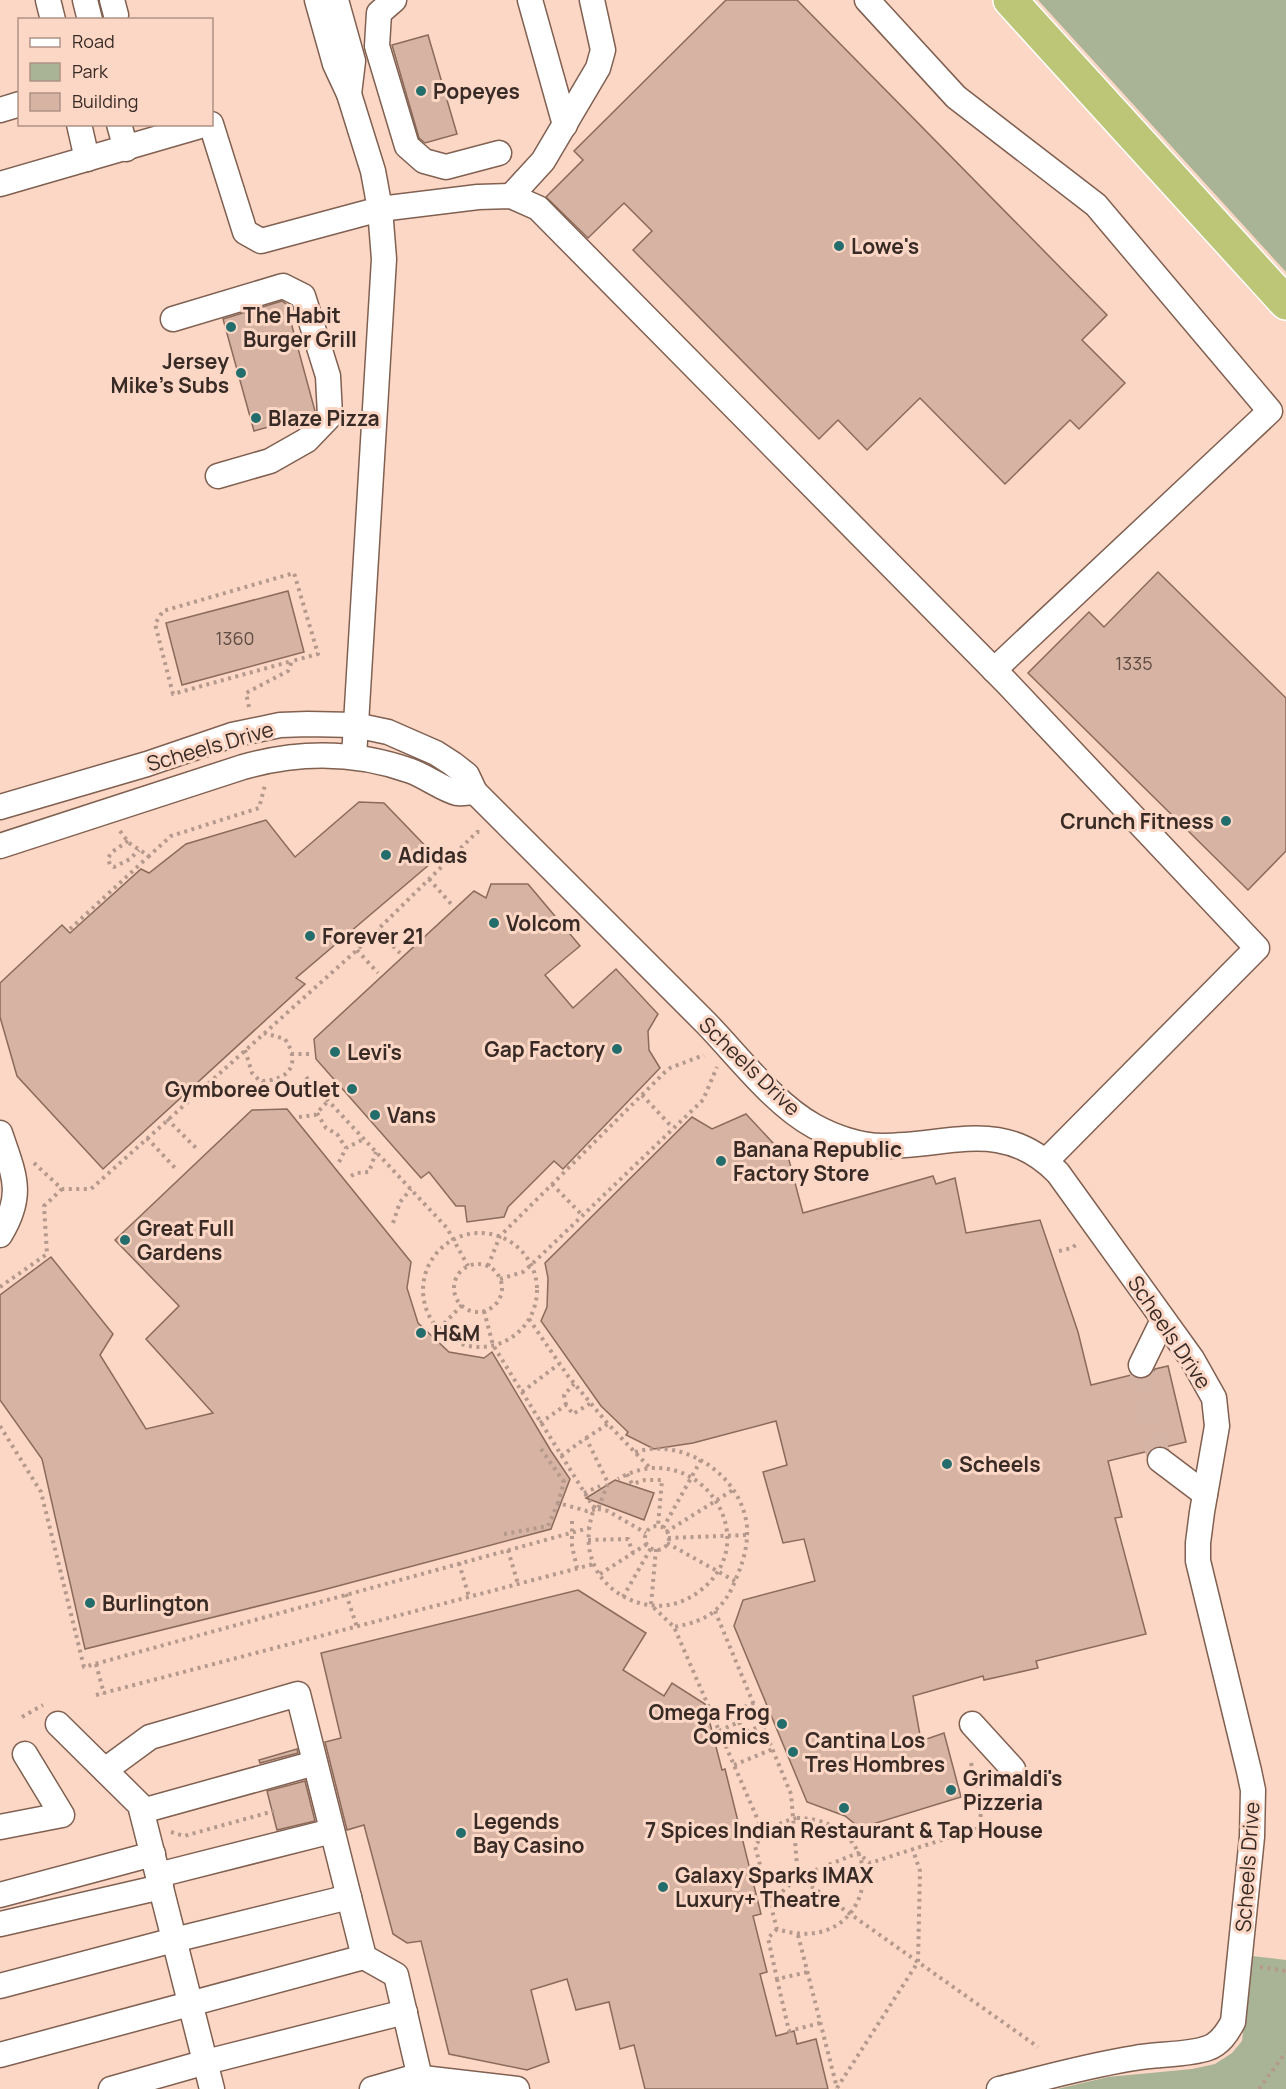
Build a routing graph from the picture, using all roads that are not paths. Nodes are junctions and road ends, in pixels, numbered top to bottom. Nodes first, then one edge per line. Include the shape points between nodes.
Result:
1 (48, 0) edge
2 (85, 0) edge
3 (316, 0) edge
4 (394, 0) edge
5 (530, 0) edge
6 (592, 0) edge
7 (867, 0) edge
8 (1010, 0) edge
9 (340, 5) edge
10 (52, 18) edge
11 (90, 18) edge
12 (350, 94) junction
13 (18, 105) edge
14 (0, 110) edge
15 (565, 125) junction
16 (79, 126) edge
17 (120, 126) edge
18 (202, 126) edge
19 (210, 126) edge
20 (126, 149) junction
21 (499, 153) dead end
22 (87, 159) junction
23 (0, 184) edge
24 (511, 196) junction
25 (380, 209) junction
26 (1286, 303) edge
27 (173, 319) dead end
28 (218, 476) dead end
29 (994, 670) junction
30 (355, 725) junction
31 (354, 757) junction
32 (476, 792) junction
33 (0, 807) edge
34 (0, 846) edge
35 (0, 1133) edge
36 (1046, 1161) junction
37 (0, 1235) edge
38 (1163, 1320) junction
39 (1141, 1365) tunnel mouth
40 (1160, 1460) tunnel mouth
41 (1205, 1494) junction
42 (51, 1714) road end
43 (972, 1724) dead end
44 (25, 1754) dead end
45 (315, 1763) junction
46 (1014, 1769) dead end
47 (105, 1770) junction
48 (142, 1811) junction
49 (0, 1827) edge
50 (332, 1831) junction
51 (157, 1872) junction
52 (2, 1895) edge
53 (349, 1897) junction
54 (3, 1924) edge
55 (174, 1940) junction
56 (364, 1957) junction
57 (0, 1986) edge
58 (191, 2004) junction
59 (405, 2012) junction
60 (0, 2055) edge
61 (206, 2062) junction
62 (420, 2078) junction
63 (111, 2089) edge
64 (212, 2089) edge
65 (372, 2089) edge
66 (517, 2089) edge
67 (999, 2089) edge

1 - 10 street
2 - 11 street
3 - 12 street via 334,64
4 - 21 street via 379,12 377,46 407,146 424,161 446,167
5 - 15 street
6 - 15 street via 603,50 598,68
7 - 29 street via 956,97 1096,205 1270,411
8 - 26 highway
9 - 12 street via 353,61
12 - 25 street
13 - 14 street
15 - 24 street via 543,161
16 - 22 street
17 - 20 street
18 - 20 street
19 - 25 street via 245,232 261,241
20 - 22 street
22 - 23 street
24 - 25 street
24 - 29 street via 538,208
25 - 30 street via 384,259
27 - 28 street via 284,286 303,296 328,376 330,416 307,440 270,461
29 - 36 street via 1257,948
30 - 31 street
30 - 32 street, Scheels Drive via 388,732 436,753 467,775
30 - 33 street, Scheels Drive via 280,725 255,730
31 - 32 street, Scheels Drive via 412,772 457,793
31 - 34 street, Scheels Drive via 316,754 271,759
32 - 36 street, Scheels Drive via 765,1085 814,1126 864,1144 882,1146 964,1138 1004,1140
35 - 37 street via 15,1178 16,1199
36 - 38 street, Scheels Drive
38 - 39 street
38 - 41 street, Scheels Drive via 1214,1398 1217,1426
40 - 41 street
41 - 67 street, Scheels Drive via 1198,1561 1253,1790 1252,1837 1233,2022 1218,2043 1209,2048 1105,2063
42 - 47 street
43 - 46 street
44 - 49 street via 62,1815
45 - 47 street via 298,1694 150,1737
45 - 48 street
45 - 50 street
47 - 48 street
48 - 51 street
50 - 51 street
50 - 53 street
51 - 52 street
51 - 54 street
51 - 55 street
53 - 55 street
53 - 56 street
55 - 57 street
55 - 58 street
56 - 58 street
56 - 59 street via 396,1975
58 - 60 street
58 - 61 street
59 - 61 street
59 - 62 street
61 - 63 street
61 - 64 street
62 - 65 street
62 - 66 street

